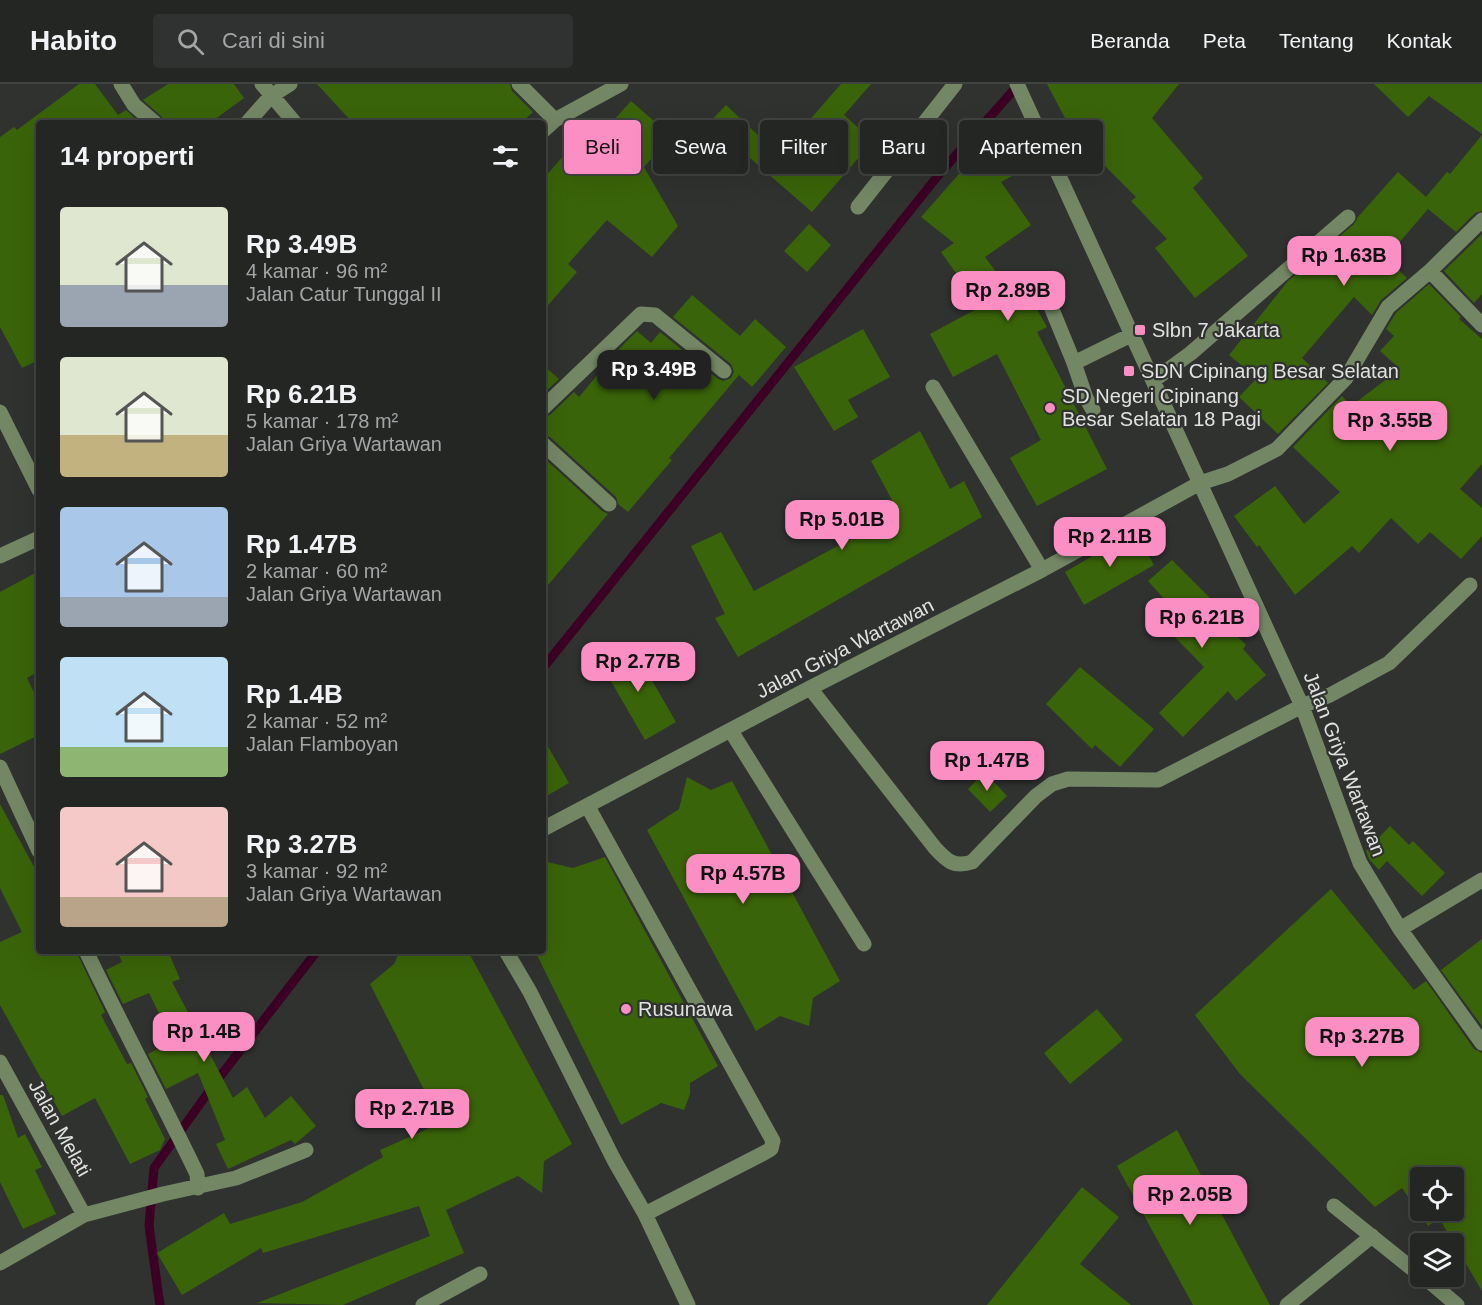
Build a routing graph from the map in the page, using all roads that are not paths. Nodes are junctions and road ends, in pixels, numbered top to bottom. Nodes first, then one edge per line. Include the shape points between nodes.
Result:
1 (121, 84) edge
2 (290, 84) edge
3 (519, 84) edge
4 (621, 84) edge
5 (955, 84) edge
6 (1017, 84) edge
7 (266, 90) edge
8 (152, 120) edge
9 (249, 120) edge
10 (292, 120) edge
11 (555, 120) junction
12 (546, 128) edge
13 (858, 207) dead end
14 (1348, 217) dead end
15 (1482, 220) edge
16 (1430, 271) junction
17 (1047, 297) dead end
18 (1482, 325) edge
19 (1133, 334) junction
20 (1074, 363) junction
21 (724, 372) dead end
22 (1154, 380) junction
23 (933, 387) dead end
24 (546, 405) edge
25 (1093, 410) dead end
26 (0, 412) edge
27 (546, 447) edge
28 (1200, 483) junction
29 (36, 484) edge
30 (609, 504) dead end
31 (36, 539) edge
32 (0, 556) edge
33 (1042, 570) junction
34 (1470, 585) dead end
35 (810, 688) junction
36 (1302, 706) junction
37 (731, 731) junction
38 (0, 767) edge
39 (588, 807) junction
40 (546, 828) edge
41 (36, 845) edge
42 (1482, 880) edge
43 (1401, 928) junction
44 (864, 944) dead end
45 (87, 954) edge
46 (508, 954) edge
47 (1482, 1043) edge
48 (0, 1062) edge
49 (306, 1150) dead end
50 (197, 1181) junction
51 (1334, 1206) dead end
52 (645, 1214) junction
53 (84, 1215) junction
54 (1372, 1236) junction
55 (0, 1263) edge
56 (1410, 1266) edge
57 (480, 1274) dead end
58 (1435, 1287) edge
59 (423, 1305) edge
60 (688, 1305) edge
61 (1287, 1305) edge
62 (1457, 1305) edge

1 - 8 street via 134,105
2 - 7 street
3 - 11 street
4 - 11 street
5 - 13 street
6 - 19 street, Jalan Griya Wartawan
7 - 9 street
7 - 10 street
11 - 12 street
14 - 22 street via 1191,353
15 - 16 street
16 - 18 street
16 - 28 street via 1388,307 1346,378 1278,449
17 - 20 street
19 - 20 street
19 - 22 street, Jalan Griya Wartawan
20 - 25 street
21 - 24 street via 655,315 641,314
22 - 28 street, Jalan Griya Wartawan
23 - 33 street
26 - 29 street
27 - 30 street
28 - 33 street, Jalan Griya Wartawan
28 - 36 street, Jalan Griya Wartawan
31 - 32 street
33 - 35 street, Jalan Griya Wartawan
34 - 36 street via 1389,663
35 - 36 street via 935,848 947,861 960,866 972,862 1052,784 1068,779 1158,780
35 - 37 street, Jalan Griya Wartawan
36 - 43 street, Jalan Griya Wartawan via 1360,863
37 - 39 street, Jalan Griya Wartawan
37 - 44 street
38 - 41 street
39 - 40 street, Jalan Griya Wartawan
39 - 52 street via 773,1141 771,1149 764,1153
42 - 43 street
43 - 47 street, Jalan Griya Wartawan
45 - 50 street via 161,1098
46 - 52 street
48 - 53 street, Jalan Melati
49 - 50 street via 237,1178
50 - 53 street
51 - 54 street
52 - 60 street
53 - 55 street
54 - 56 street
54 - 61 street
57 - 59 street
58 - 62 street

